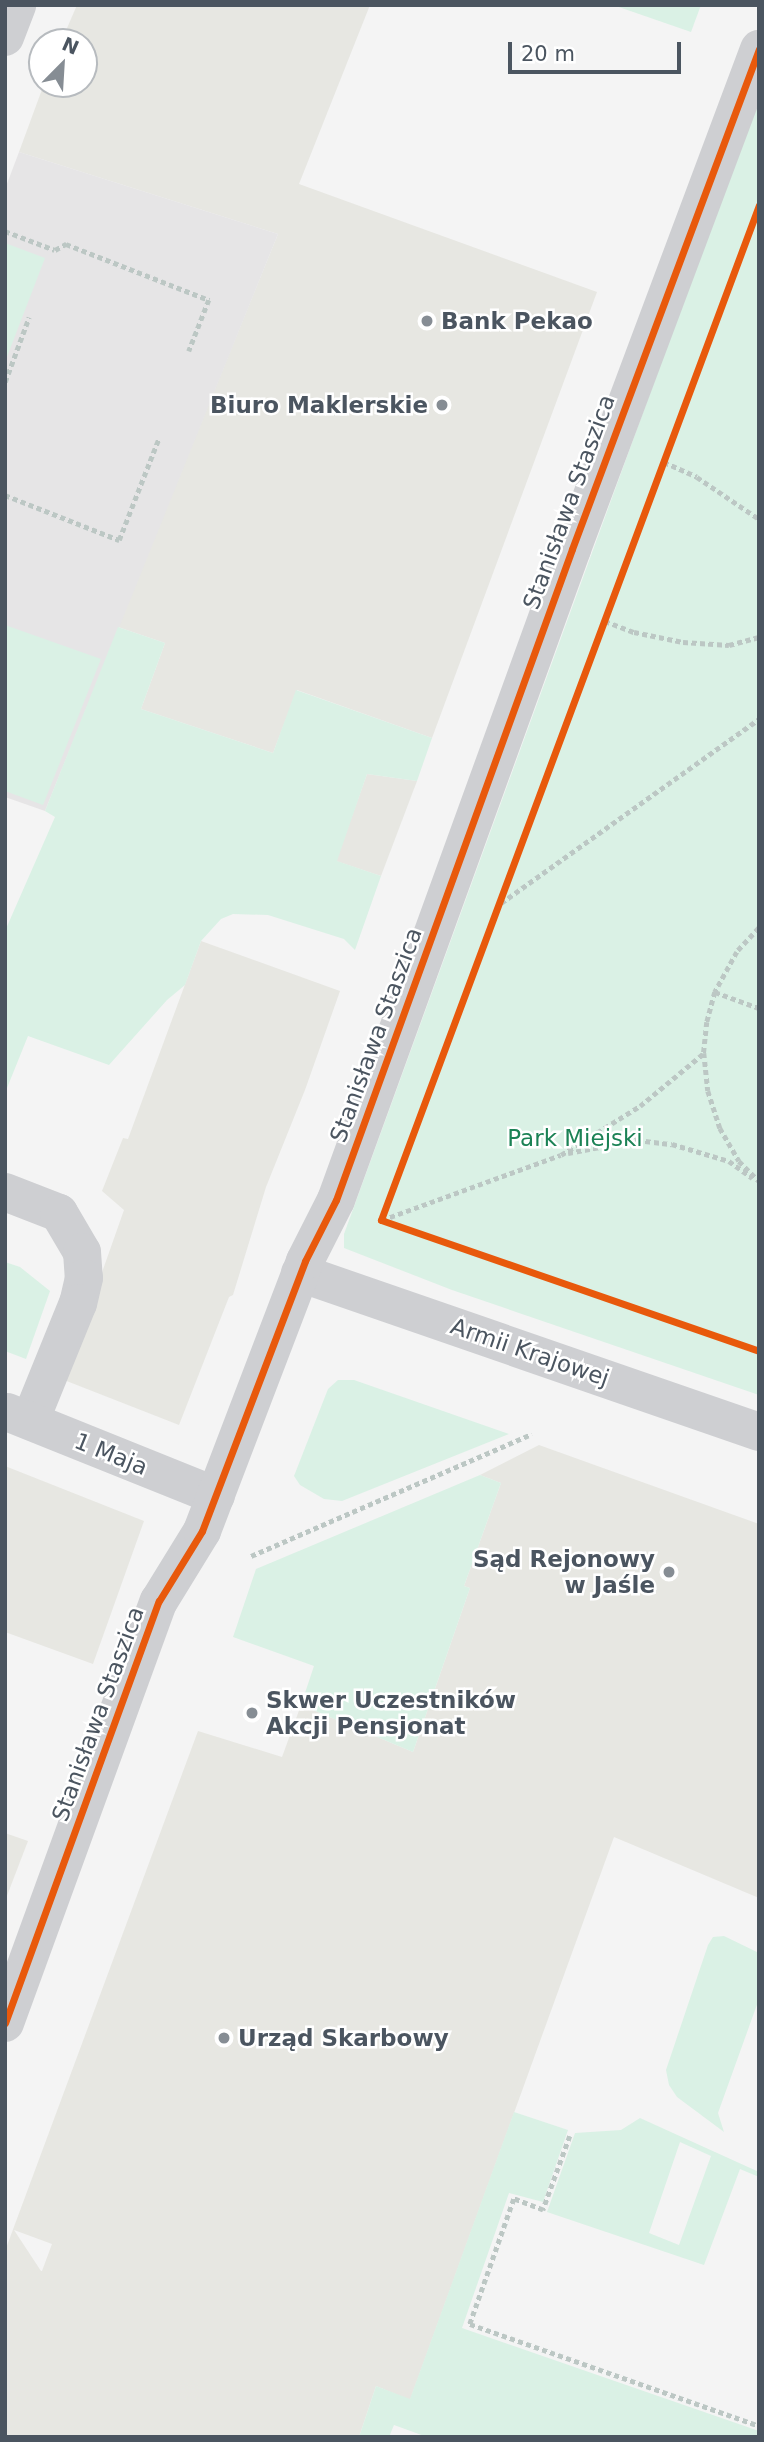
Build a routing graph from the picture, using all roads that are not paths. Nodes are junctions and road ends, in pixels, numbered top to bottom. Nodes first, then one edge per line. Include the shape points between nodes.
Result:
1 (17, 5) edge
2 (5, 37) edge
3 (759, 50) edge
4 (5, 1192) edge
5 (300, 1273) junction
6 (18, 1416) edge
7 (759, 1432) edge
8 (216, 1496) junction
9 (5, 2023) edge

1 - 2 street
3 - 5 street, Stanisława Staszica via 572,550 403,1022 332,1209
4 - 6 street via 59,1213 82,1252 84,1278 78,1303
5 - 7 street, Armii Krajowej
5 - 8 street, Stanisława Staszica
6 - 8 street, 1 Maja
8 - 9 street, Stanisława Staszica via 189,1556 159,1601

